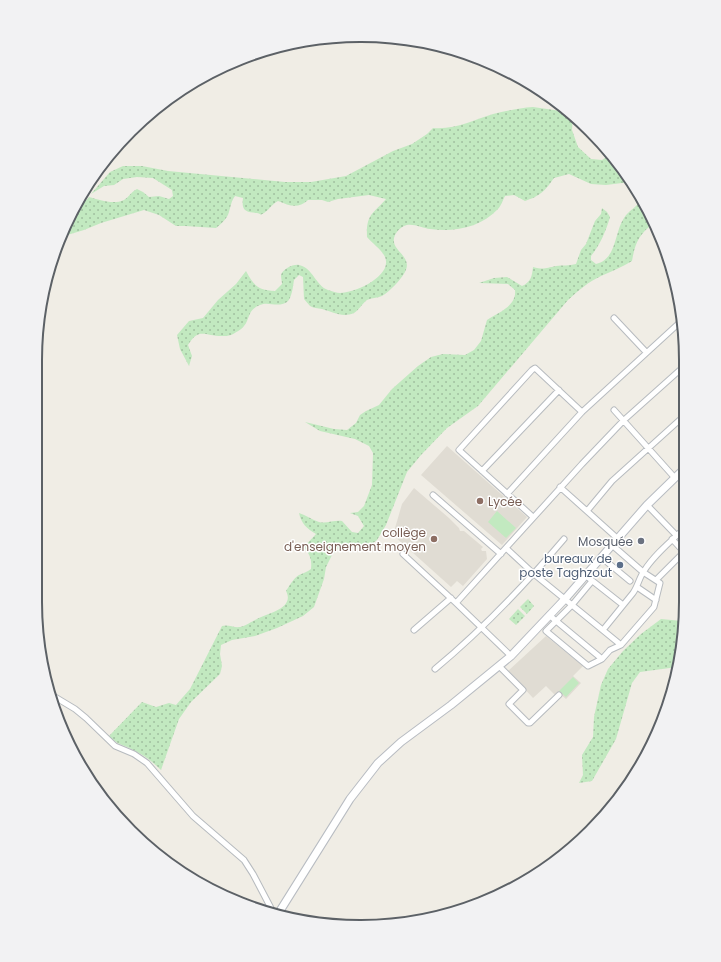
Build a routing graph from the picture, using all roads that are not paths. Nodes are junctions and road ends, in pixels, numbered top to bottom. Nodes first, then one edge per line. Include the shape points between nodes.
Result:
1 (614, 318) dead end
2 (677, 325) edge
3 (646, 352) junction
4 (679, 371) edge
5 (559, 390) junction
6 (614, 410) dead end
7 (582, 412) junction
8 (624, 420) junction
9 (679, 420) edge
10 (648, 447) junction
11 (482, 471) junction
12 (679, 475) edge
13 (676, 478) junction
14 (560, 487) junction
15 (507, 494) junction
16 (433, 495) dead end
17 (647, 505) junction
18 (587, 511) junction
19 (533, 517) junction
20 (679, 533) edge
21 (674, 537) junction
22 (617, 538) junction
23 (564, 539) dead end
24 (612, 544) junction
25 (679, 544) edge
26 (506, 548) junction
27 (403, 554) dead end
28 (501, 554) junction
29 (601, 557) junction
30 (679, 557) edge
31 (643, 572) junction
32 (534, 574) junction
33 (585, 575) junction
34 (656, 580) junction
35 (592, 581) junction
36 (630, 581) dead end
37 (637, 587) junction
38 (451, 598) junction
39 (565, 599) junction
40 (656, 600) junction
41 (456, 603) junction
42 (572, 605) junction
43 (623, 605) junction
44 (550, 615) junction
45 (556, 621) junction
46 (481, 628) junction
47 (414, 630) dead end
48 (602, 630) junction
49 (620, 645) junction
50 (511, 656) junction
51 (602, 659) junction
52 (499, 666) junction
53 (435, 669) dead end
54 (559, 696) dead end
55 (57, 698) edge
56 (270, 907) edge
57 (281, 910) edge

1 - 3 street
2 - 3 street
3 - 7 street
4 - 8 street
5 - 7 street
5 - 11 street
5 - 11 street via 538,370 532,370 459,450
6 - 8 street
7 - 15 street
8 - 10 street
8 - 14 street
9 - 10 street
10 - 13 street
10 - 18 street via 612,481
11 - 15 street
12 - 13 main road
13 - 17 main road
14 - 18 street
14 - 19 street
15 - 19 street
16 - 28 street
17 - 21 street
17 - 22 main road
18 - 22 street
19 - 26 street
20 - 21 street
21 - 25 street
21 - 31 street
22 - 24 main road
23 - 32 street
24 - 29 main road
24 - 31 street
26 - 28 street
26 - 32 street
27 - 38 street
28 - 41 street
29 - 33 main road
29 - 36 street
30 - 34 street
31 - 34 street
31 - 37 street
32 - 39 street
32 - 46 street
33 - 35 street
33 - 39 main road
34 - 40 street via 660,583
35 - 42 street
35 - 43 street
37 - 40 street
37 - 43 street
38 - 41 street
38 - 47 street
39 - 42 street
39 - 44 main road
40 - 49 street via 654,607
41 - 46 street
42 - 45 street
42 - 48 street
43 - 48 street
44 - 45 street
44 - 50 main road
45 - 51 street
45 - 51 street via 546,631 588,666
46 - 50 street
46 - 53 street
48 - 49 street
49 - 51 street via 610,650
50 - 52 main road
52 - 54 street via 522,690 509,704 528,723
52 - 57 main road via 378,763 350,798
55 - 56 street via 86,718 115,746 141,758 151,766 193,816 244,860

